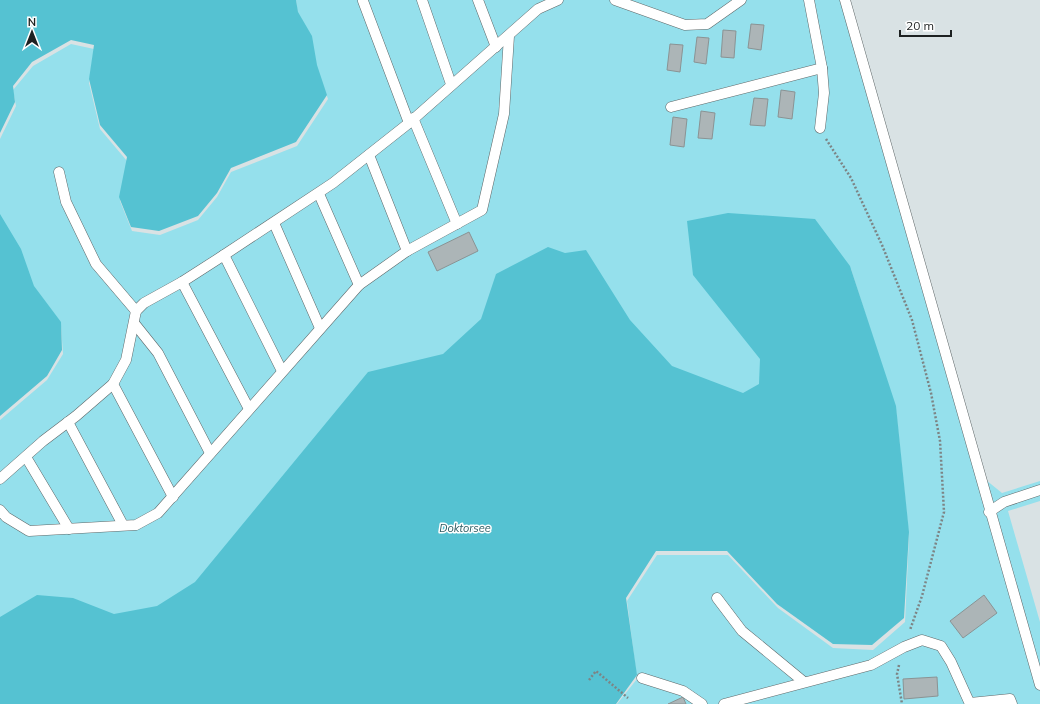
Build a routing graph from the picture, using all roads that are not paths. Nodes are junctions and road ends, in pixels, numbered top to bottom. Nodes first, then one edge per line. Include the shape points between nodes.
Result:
1 (363, 0) edge
2 (422, 0) edge
3 (478, 0) edge
4 (558, 0) edge
5 (615, 0) edge
6 (741, 0) edge
7 (809, 0) edge
8 (844, 0) edge
9 (536, 5) edge
10 (509, 36) junction
11 (496, 47) junction
12 (822, 68) junction
13 (451, 84) junction
14 (671, 107) dead end
15 (411, 120) junction
16 (820, 128) road end
17 (369, 154) junction
18 (59, 172) dead end
19 (319, 194) junction
20 (274, 223) junction
21 (457, 224) junction
22 (407, 251) junction
23 (224, 256) junction
24 (182, 282) junction
25 (359, 285) junction
26 (136, 311) junction
27 (134, 323) junction
28 (320, 328) junction
29 (282, 371) junction
30 (113, 384) junction
31 (249, 410) junction
32 (68, 422) junction
33 (210, 453) junction
34 (26, 456) junction
35 (0, 479) edge
36 (1040, 490) edge
37 (173, 497) junction
38 (0, 510) edge
39 (989, 512) junction
40 (123, 525) junction
41 (69, 529) junction
42 (717, 598) dead end
43 (642, 678) dead end
44 (804, 682) junction
45 (1040, 684) edge
46 (702, 704) edge
47 (724, 704) edge
48 (970, 704) edge
49 (1012, 704) edge

1 - 15 lane
2 - 13 lane
3 - 11 lane
4 - 9 lane
5 - 6 lane via 685,25 707,24
7 - 12 lane
8 - 39 lane
9 - 10 lane
10 - 11 lane
10 - 21 lane via 504,114 482,210
11 - 13 lane
12 - 14 lane
12 - 16 lane via 824,93
13 - 15 lane
15 - 17 lane
15 - 21 lane
17 - 19 lane
17 - 22 lane
18 - 26 lane via 66,202 96,264
19 - 20 lane
19 - 25 lane
20 - 23 lane
20 - 28 lane
21 - 22 lane
22 - 25 lane
23 - 24 lane
23 - 29 lane
24 - 26 lane via 144,303
24 - 31 lane
25 - 28 lane
26 - 27 lane
27 - 30 lane via 126,360
27 - 33 lane via 158,353
28 - 29 lane
29 - 31 lane
30 - 32 lane
30 - 37 lane
31 - 33 lane
32 - 34 lane
32 - 40 lane
33 - 37 lane
34 - 35 lane
34 - 41 lane
36 - 39 lane via 1004,502
37 - 40 lane via 158,513 136,525
38 - 41 lane via 6,517 29,531
39 - 45 lane
40 - 41 lane
42 - 44 lane via 742,631
43 - 46 lane via 683,691
44 - 47 lane
44 - 48 lane via 871,665 922,640 941,646
48 - 49 lane via 1010,699

